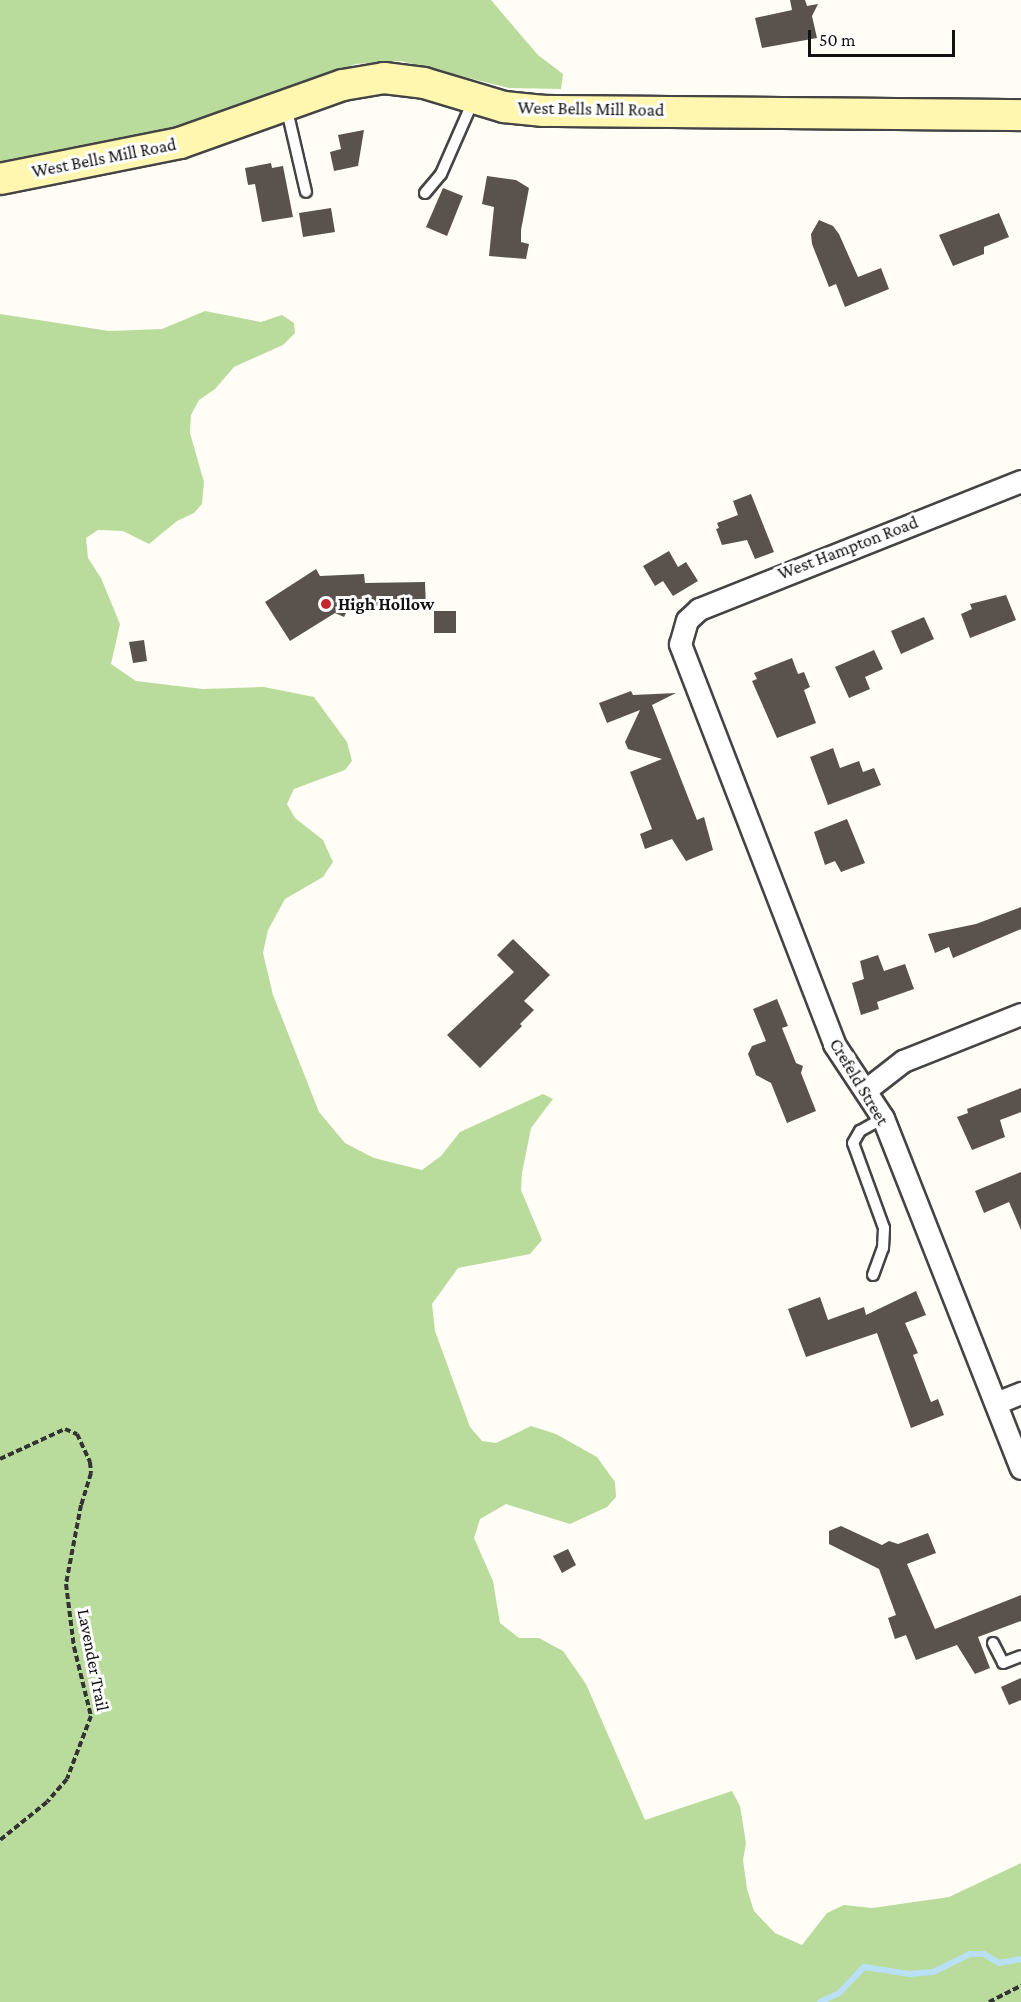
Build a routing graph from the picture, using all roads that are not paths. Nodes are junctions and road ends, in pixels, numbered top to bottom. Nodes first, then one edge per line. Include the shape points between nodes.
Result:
1 (474, 99) junction
2 (286, 106) junction
3 (1021, 115) edge
4 (0, 179) edge
5 (306, 192) dead end
6 (425, 193) dead end
7 (1021, 480) edge
8 (682, 628) joint
9 (1021, 1014) edge
10 (867, 1089) junction
11 (883, 1118) junction
12 (873, 1275) dead end
13 (1021, 1393) edge
14 (996, 1403) junction
15 (1021, 1468) edge
16 (993, 1643) dead end
17 (1021, 1656) edge

1 - 2 street, West Bells Mill Road via 424,83 384,78 343,85
1 - 3 street, West Bells Mill Road via 504,107 566,112
1 - 6 lane via 441,174
2 - 4 street, West Bells Mill Road via 180,143
2 - 5 lane
7 - 8 street, West Hampton Road via 699,609
8 - 10 street, Crefeld Street via 682,653 834,1044
9 - 10 street via 903,1061
10 - 11 street, Crefeld Street
11 - 12 lane via 860,1131 853,1143 884,1228 883,1248
11 - 14 street, Crefeld Street
13 - 14 street
14 - 15 street, Crefeld Street
16 - 17 lane via 1003,1663

